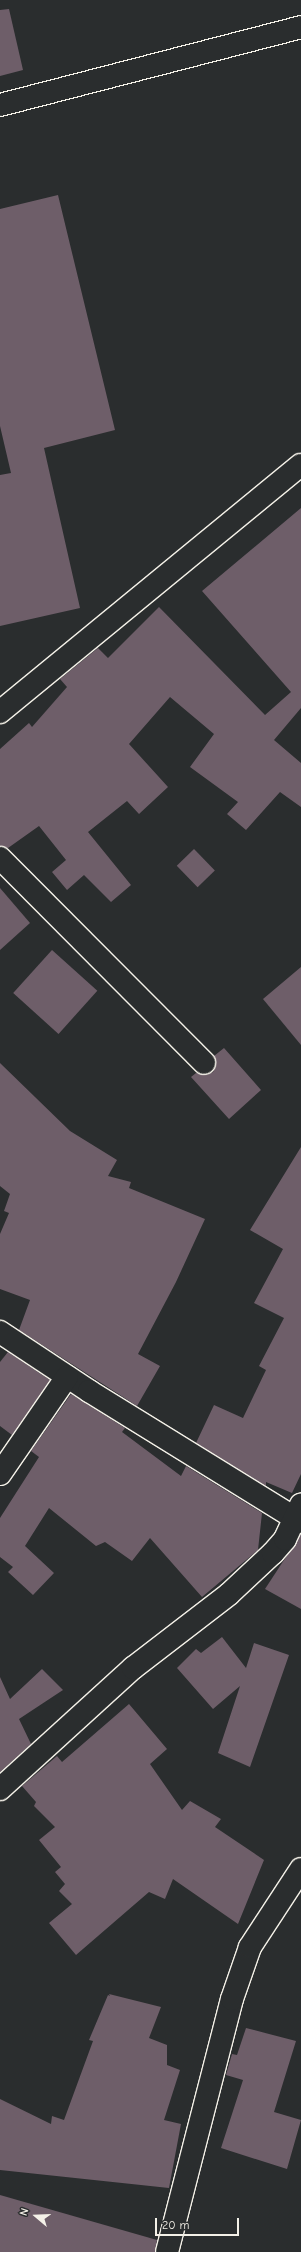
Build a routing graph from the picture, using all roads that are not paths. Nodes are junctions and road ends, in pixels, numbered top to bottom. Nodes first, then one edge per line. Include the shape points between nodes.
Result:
1 (301, 27) edge
2 (0, 105) edge
3 (301, 465) edge
4 (0, 712) edge
5 (0, 858) edge
6 (204, 1063) dead end
7 (0, 1332) edge
8 (67, 1377) junction
9 (0, 1474) edge
10 (299, 1515) edge
11 (0, 1789) edge
12 (301, 1869) edge
13 (167, 2252) edge

1 - 2 street
3 - 4 street
5 - 6 street
7 - 8 street
8 - 9 street
8 - 10 street
10 - 11 street via 273,1553 228,1594 133,1668
12 - 13 street via 250,1947 232,1999

